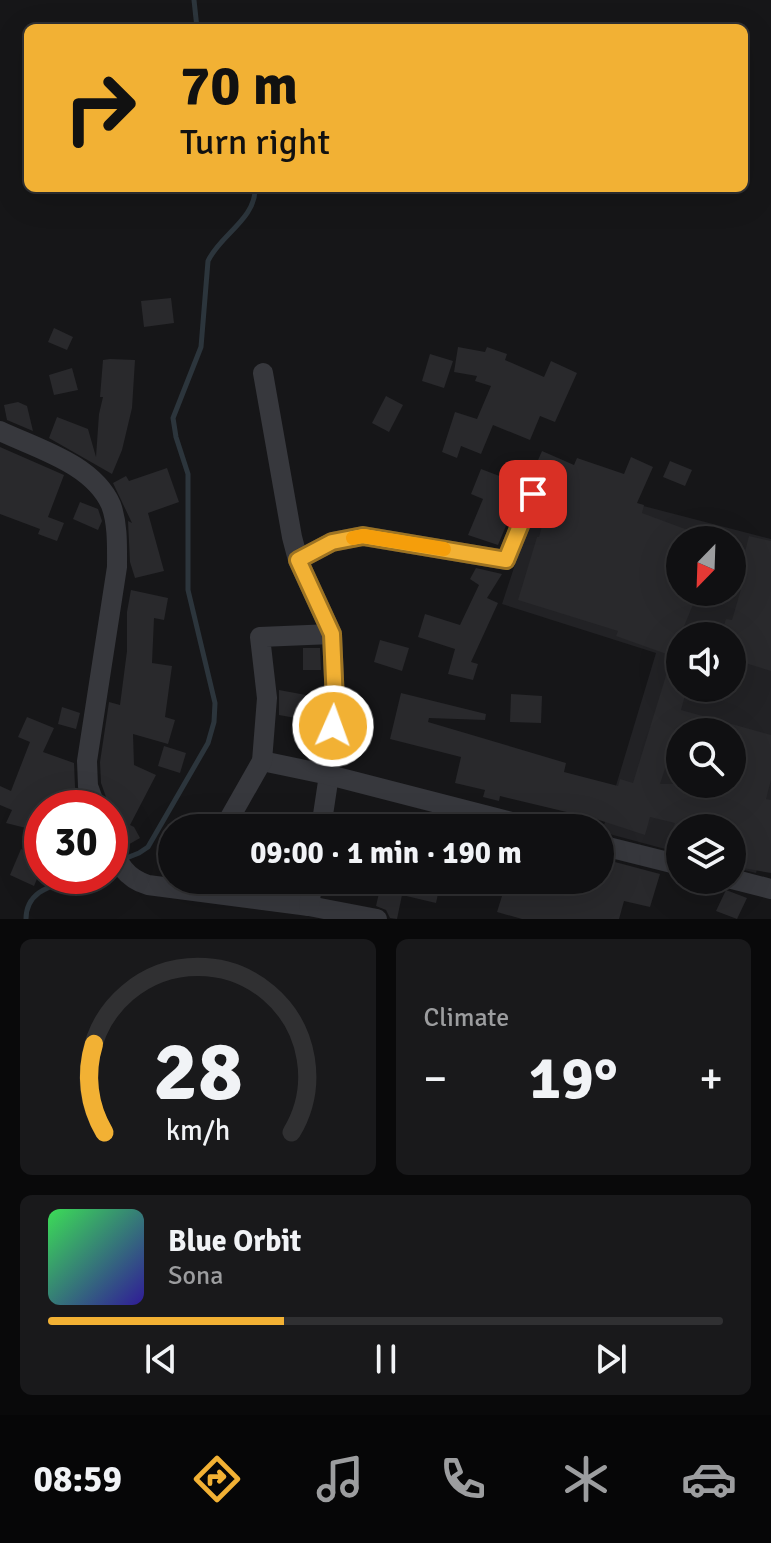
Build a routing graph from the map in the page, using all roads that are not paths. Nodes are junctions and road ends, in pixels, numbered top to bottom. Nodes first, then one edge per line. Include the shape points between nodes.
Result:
1 (263, 373) dead end
2 (0, 431) edge
3 (533, 494) dead end
4 (298, 560) junction
5 (332, 634) junction
6 (262, 761) junction
7 (329, 775) junction
8 (89, 790) edge
9 (232, 814) edge
10 (323, 814) edge
11 (481, 814) edge
12 (614, 848) edge
13 (666, 862) edge
14 (128, 874) edge
15 (158, 883) edge
16 (746, 883) edge
17 (771, 889) edge
18 (245, 894) edge
19 (311, 894) edge
20 (309, 906) junction
21 (377, 919) edge

1 - 4 street
2 - 8 street via 77,468 99,484 112,507 117,567 87,761
3 - 4 street via 506,560 363,536 332,542
4 - 5 street
5 - 6 street via 260,637 267,698
5 - 7 street via 335,702
6 - 7 street
6 - 9 street
7 - 10 street
7 - 11 street
12 - 13 street
14 - 15 street via 138,882
16 - 17 street
18 - 20 street
19 - 20 street
20 - 21 street

